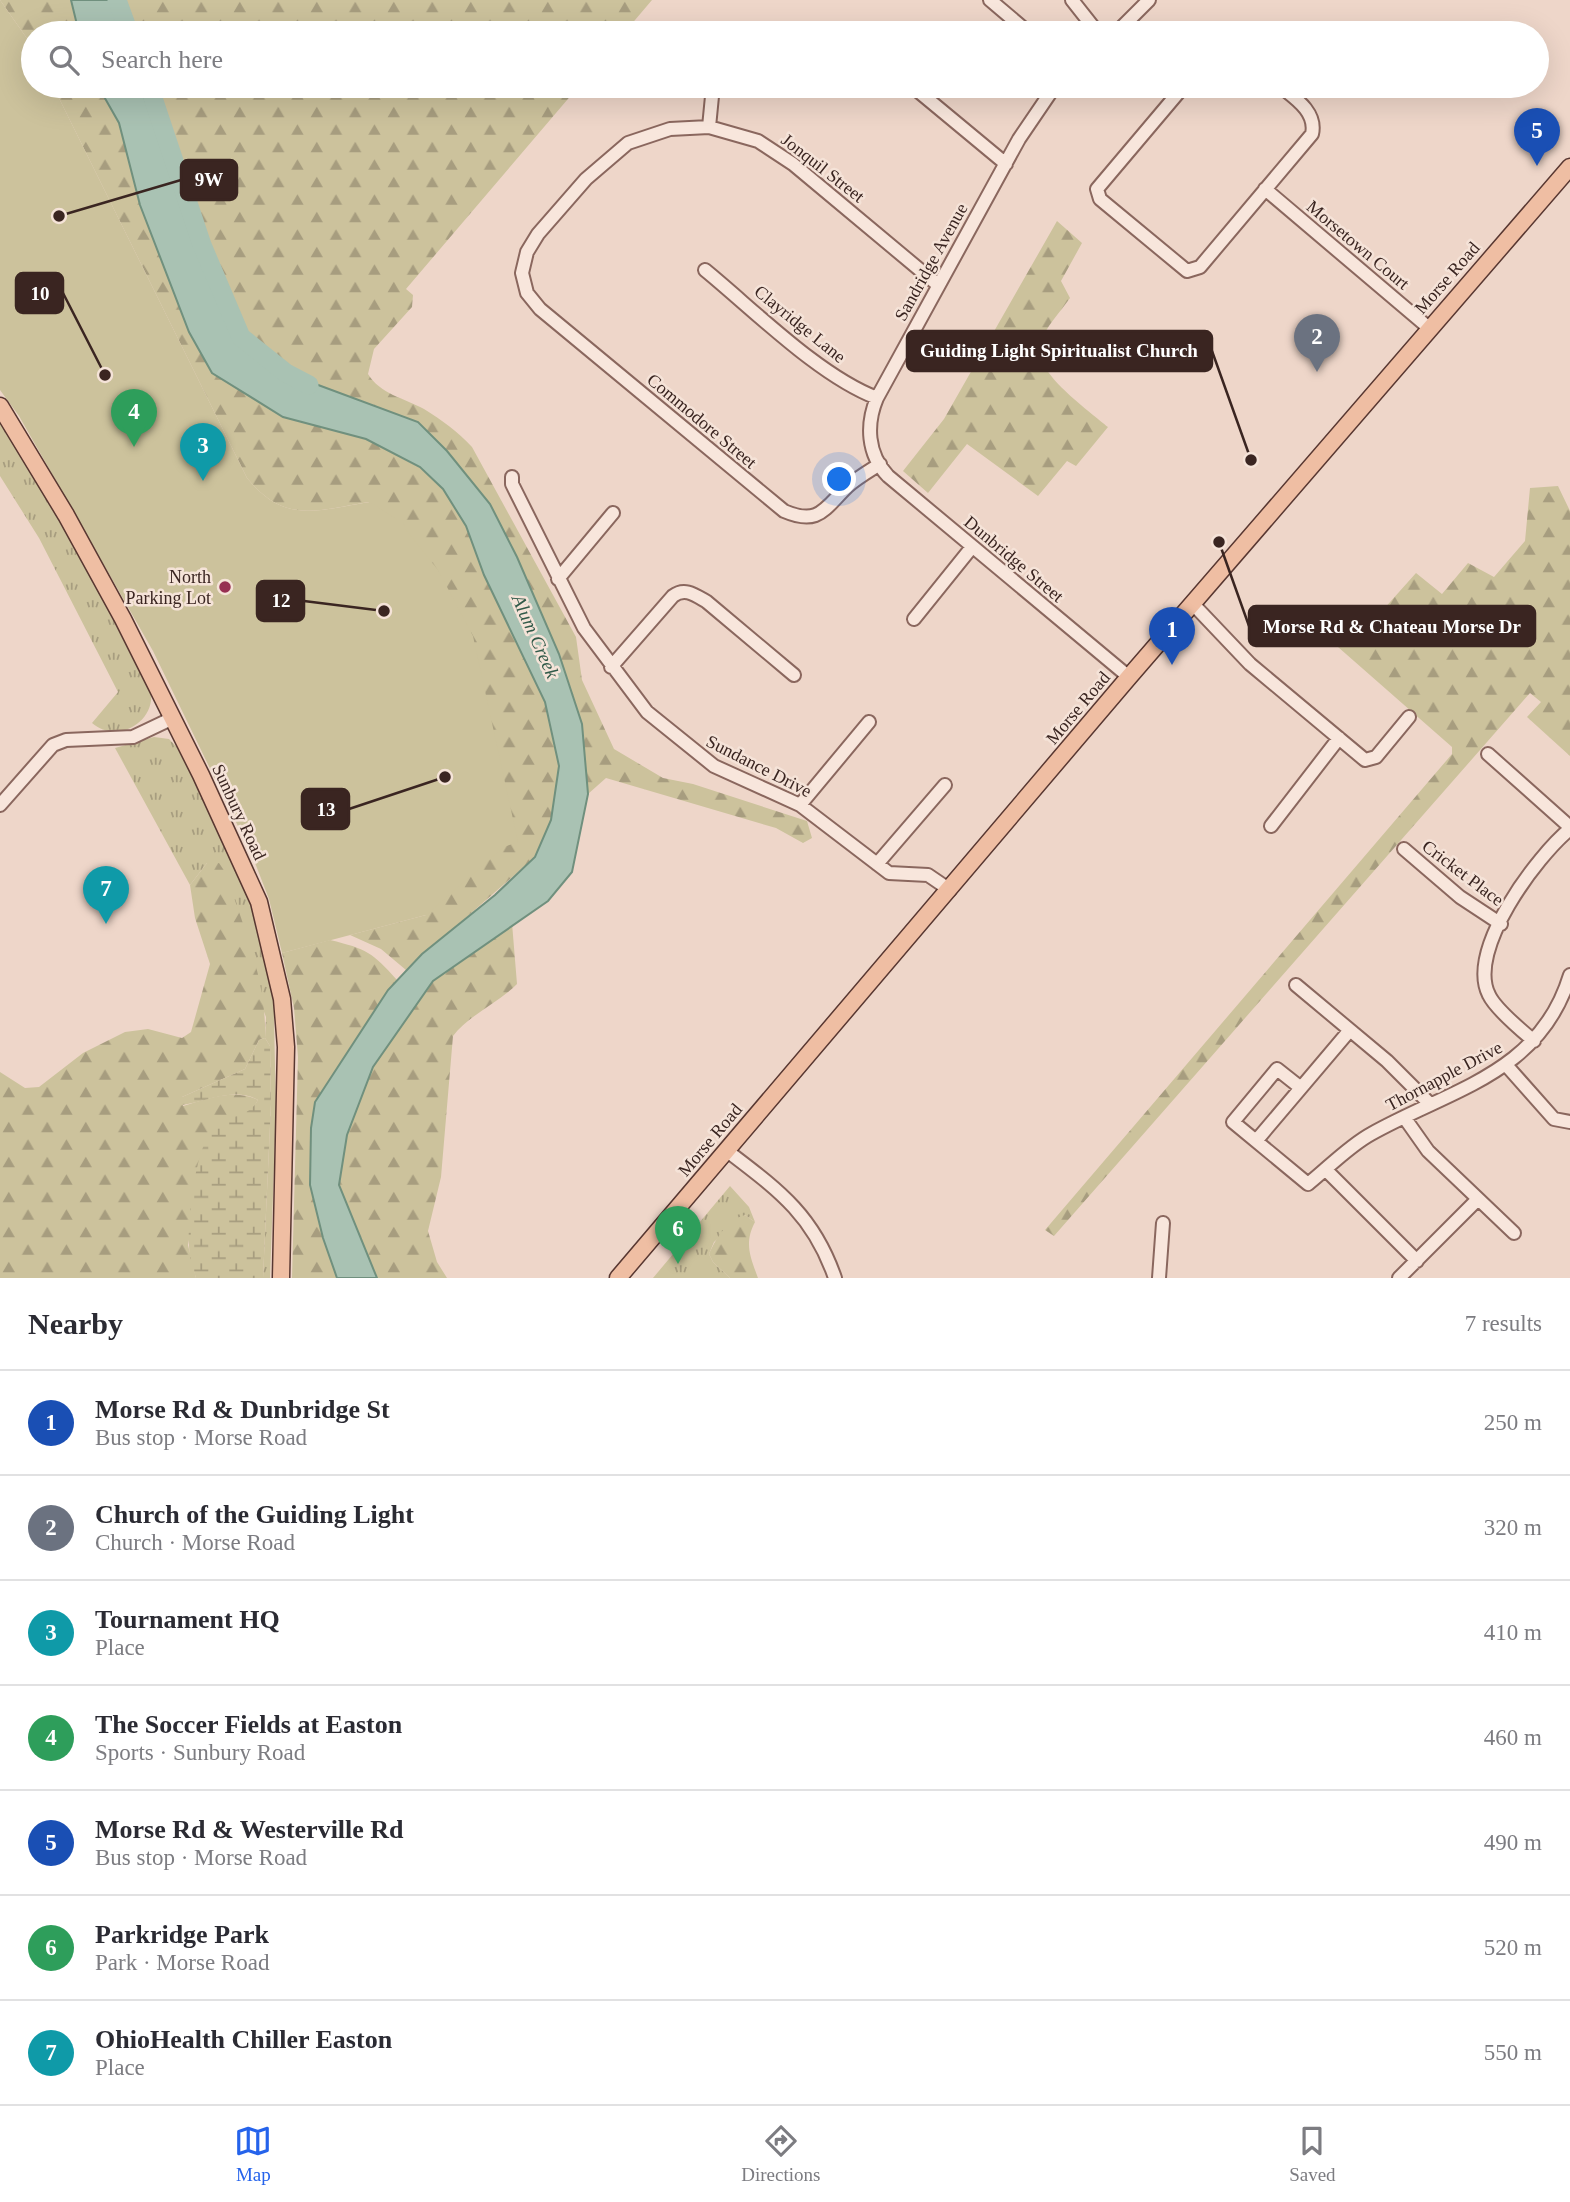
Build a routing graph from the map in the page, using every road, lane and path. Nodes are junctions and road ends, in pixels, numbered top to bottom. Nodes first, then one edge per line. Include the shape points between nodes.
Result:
1 (990, 0) edge
2 (1072, 0) edge
3 (1149, 0) edge
4 (1014, 21) edge
5 (1089, 21) edge
6 (1128, 21) edge
7 (712, 98) edge
8 (926, 98) edge
9 (1047, 98) edge
10 (1174, 98) edge
11 (1294, 98) edge
12 (709, 127) junction
13 (1006, 164) junction
14 (1570, 167) edge
15 (1265, 189) junction
16 (705, 270) dead end
17 (522, 273) joint
18 (938, 285) junction
19 (1429, 328) junction
20 (877, 398) junction
21 (0, 406) edge
22 (880, 464) junction
23 (512, 477) dead end
24 (613, 513) dead end
25 (972, 547) junction
26 (558, 579) junction
27 (1192, 603) junction
28 (914, 619) dead end
29 (611, 667) junction
30 (794, 675) dead end
31 (1129, 677) junction
32 (1409, 717) dead end
33 (173, 718) junction
34 (869, 722) dead end
35 (1339, 738) junction
36 (1488, 754) dead end
37 (945, 785) dead end
38 (0, 805) edge
39 (800, 806) junction
40 (1271, 826) dead end
41 (1570, 828) edge
42 (1404, 849) dead end
43 (877, 864) junction
44 (950, 890) junction
45 (1501, 924) junction
46 (1570, 975) edge
47 (1296, 985) dead end
48 (1350, 1030) junction
49 (1534, 1041) junction
50 (1507, 1066) junction
51 (1301, 1088) junction
52 (1430, 1104) junction
53 (1404, 1117) junction
54 (1570, 1122) edge
55 (1256, 1141) junction
56 (726, 1150) junction
57 (1326, 1170) junction
58 (1478, 1199) junction
59 (1163, 1223) dead end
60 (1514, 1233) dead end
61 (1417, 1261) junction
62 (281, 1278) edge
63 (618, 1278) edge
64 (835, 1278) edge
65 (1158, 1278) edge
66 (1399, 1278) edge

1 - 4 street
2 - 5 street
3 - 6 street
7 - 12 street
8 - 13 street
9 - 13 street, Sandridge Avenue
10 - 15 street via 1097,189 1100,199 1187,271 1200,267
11 - 15 street via 1305,107 1314,126 1312,134
12 - 17 street, Jonquil Street via 670,129 628,143 586,179 538,234
12 - 18 street, Jonquil Street via 758,141 793,164
13 - 18 street, Sandridge Avenue
14 - 19 main road, Morse Road
15 - 19 street, Morsetown Court
16 - 20 street, Clayridge Lane via 821,366
17 - 22 street, Commodore Street via 527,293 540,309 784,512 799,518 816,516
18 - 20 street, Sandridge Avenue
19 - 27 main road, Morse Road
20 - 22 street, Sandridge Avenue via 869,432
21 - 33 main road, Sunbury Road via 66,514
22 - 25 street, Dunbridge Street via 888,476
23 - 26 street, Sundance Drive
24 - 26 street
25 - 28 street
25 - 31 street, Dunbridge Street
26 - 29 street, Sundance Drive
27 - 31 main road, Morse Road
27 - 35 street via 1250,664
29 - 30 street via 673,596 685,592 707,602
29 - 39 street, Sundance Drive via 647,712 695,753
31 - 44 main road, Morse Road
32 - 35 street via 1371,760
33 - 38 street via 133,737 66,740 53,745
33 - 62 main road, Sunbury Road via 259,902 282,999 286,1047
34 - 39 street
35 - 40 street
36 - 41 street
37 - 43 street
39 - 43 street, Sundance Drive
41 - 45 street via 1534,866
42 - 45 street, Cricket Place via 1460,897
43 - 44 street, Sundance Drive via 898,876 928,875
44 - 56 main road, Morse Road
45 - 49 street via 1483,969 1489,995
46 - 49 street, Thornapple Drive via 1563,1000
47 - 48 street
48 - 51 street
48 - 52 street
49 - 50 street, Thornapple Drive
50 - 52 street, Thornapple Drive
50 - 54 street via 1554,1119
51 - 55 street
51 - 55 street via 1277,1069 1233,1122
52 - 53 street, Thornapple Drive
53 - 57 street, Thornapple Drive via 1368,1135
53 - 58 street via 1428,1151
55 - 57 street, Thornapple Drive via 1308,1184
56 - 63 main road, Morse Road
56 - 64 street via 806,1219
57 - 61 street
58 - 60 street
58 - 61 street
59 - 65 street
61 - 66 street

